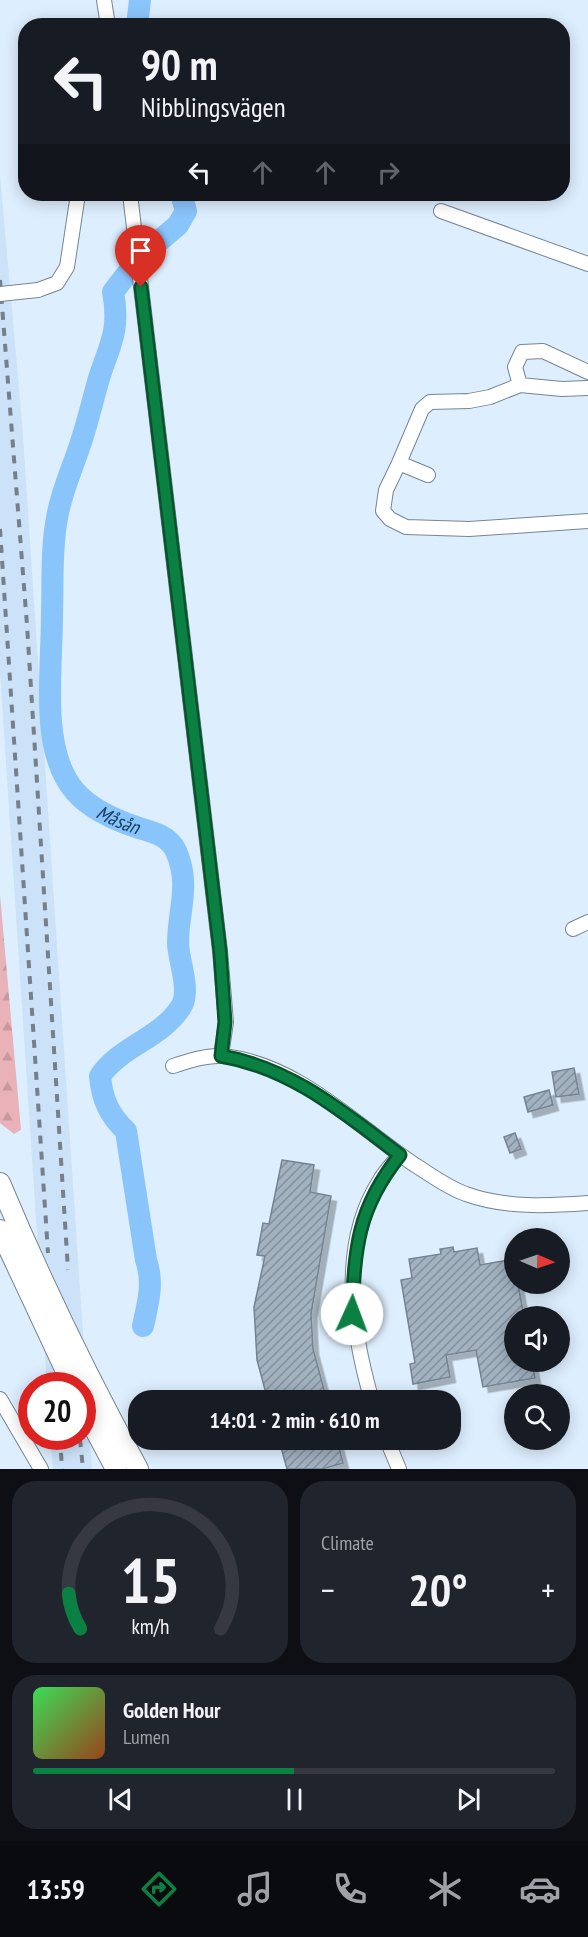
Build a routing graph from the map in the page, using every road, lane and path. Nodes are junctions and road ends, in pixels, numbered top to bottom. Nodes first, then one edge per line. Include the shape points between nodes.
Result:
1 (104, 0) edge
2 (107, 18) edge
3 (77, 201) edge
4 (131, 201) edge
5 (441, 211) dead end
6 (588, 264) edge
7 (0, 294) edge
8 (588, 372) edge
9 (520, 385) junction
10 (588, 388) edge
11 (399, 462) junction
12 (428, 475) dead end
13 (588, 521) edge
14 (588, 922) edge
15 (573, 929) dead end
16 (221, 1056) junction
17 (173, 1066) dead end
18 (400, 1155) junction
19 (0, 1183) edge
20 (588, 1203) edge
21 (0, 1230) edge
22 (66, 1372) edge
23 (369, 1390) edge
24 (0, 1399) edge
25 (96, 1431) edge
26 (391, 1450) edge
27 (41, 1469) edge
28 (116, 1469) edge
29 (138, 1469) edge
30 (399, 1469) edge

1 - 2 street
3 - 7 street, bridge via 66,267 57,283 38,290
4 - 16 street via 220,951 225,1022
5 - 6 street
8 - 9 street via 543,351 522,352 515,367
9 - 10 street
9 - 11 street via 469,401 430,402 422,409
11 - 12 street
11 - 13 street via 386,490 383,511 406,527 469,530
14 - 15 street
16 - 17 street
16 - 18 street via 277,1071 311,1090
18 - 20 street via 465,1194 492,1201 529,1205
18 - 23 street via 379,1180 370,1199 354,1260 352,1314
19 - 29 highway via 66,1330
21 - 22 highway
24 - 27 street
25 - 28 highway
26 - 30 street

